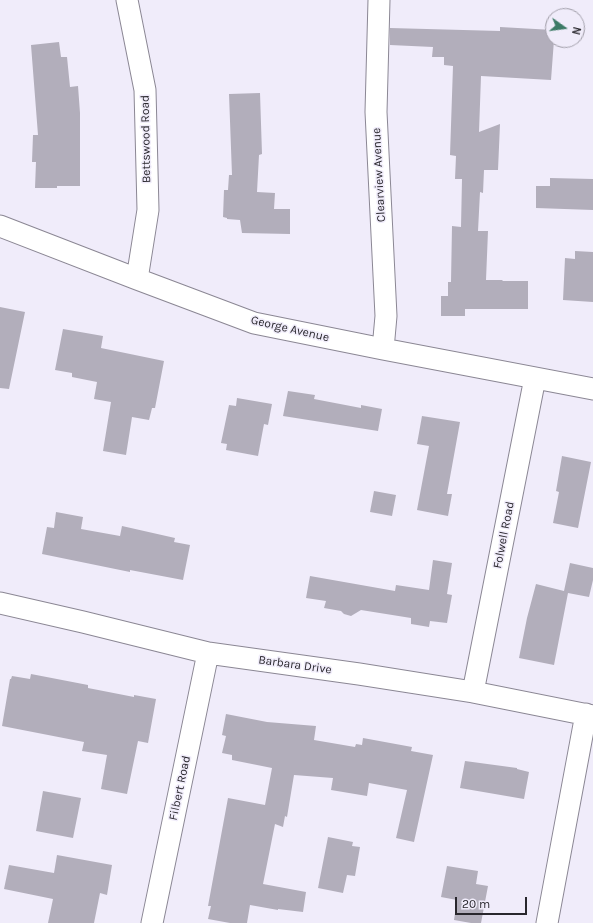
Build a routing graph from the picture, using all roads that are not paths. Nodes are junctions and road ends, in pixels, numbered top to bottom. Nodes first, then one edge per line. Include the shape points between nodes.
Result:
1 (127, 0) edge
2 (379, 0) edge
3 (0, 226) edge
4 (137, 279) junction
5 (383, 350) junction
6 (535, 378) junction
7 (593, 389) edge
8 (0, 604) edge
9 (208, 653) junction
10 (473, 692) junction
11 (589, 715) edge
12 (152, 923) edge
13 (547, 923) edge

1 - 4 street, Bettswood Road via 145,90 148,210
2 - 5 street, Clearview Avenue via 376,112 386,316
3 - 4 street, George Avenue
4 - 5 street, George Avenue via 254,323
5 - 6 street, George Avenue
6 - 7 street, George Avenue
6 - 10 street, Folwell Road
8 - 9 street, Barbara Drive
9 - 10 street, Barbara Drive
9 - 12 street, Filbert Road
10 - 11 street, Barbara Drive
11 - 13 street

